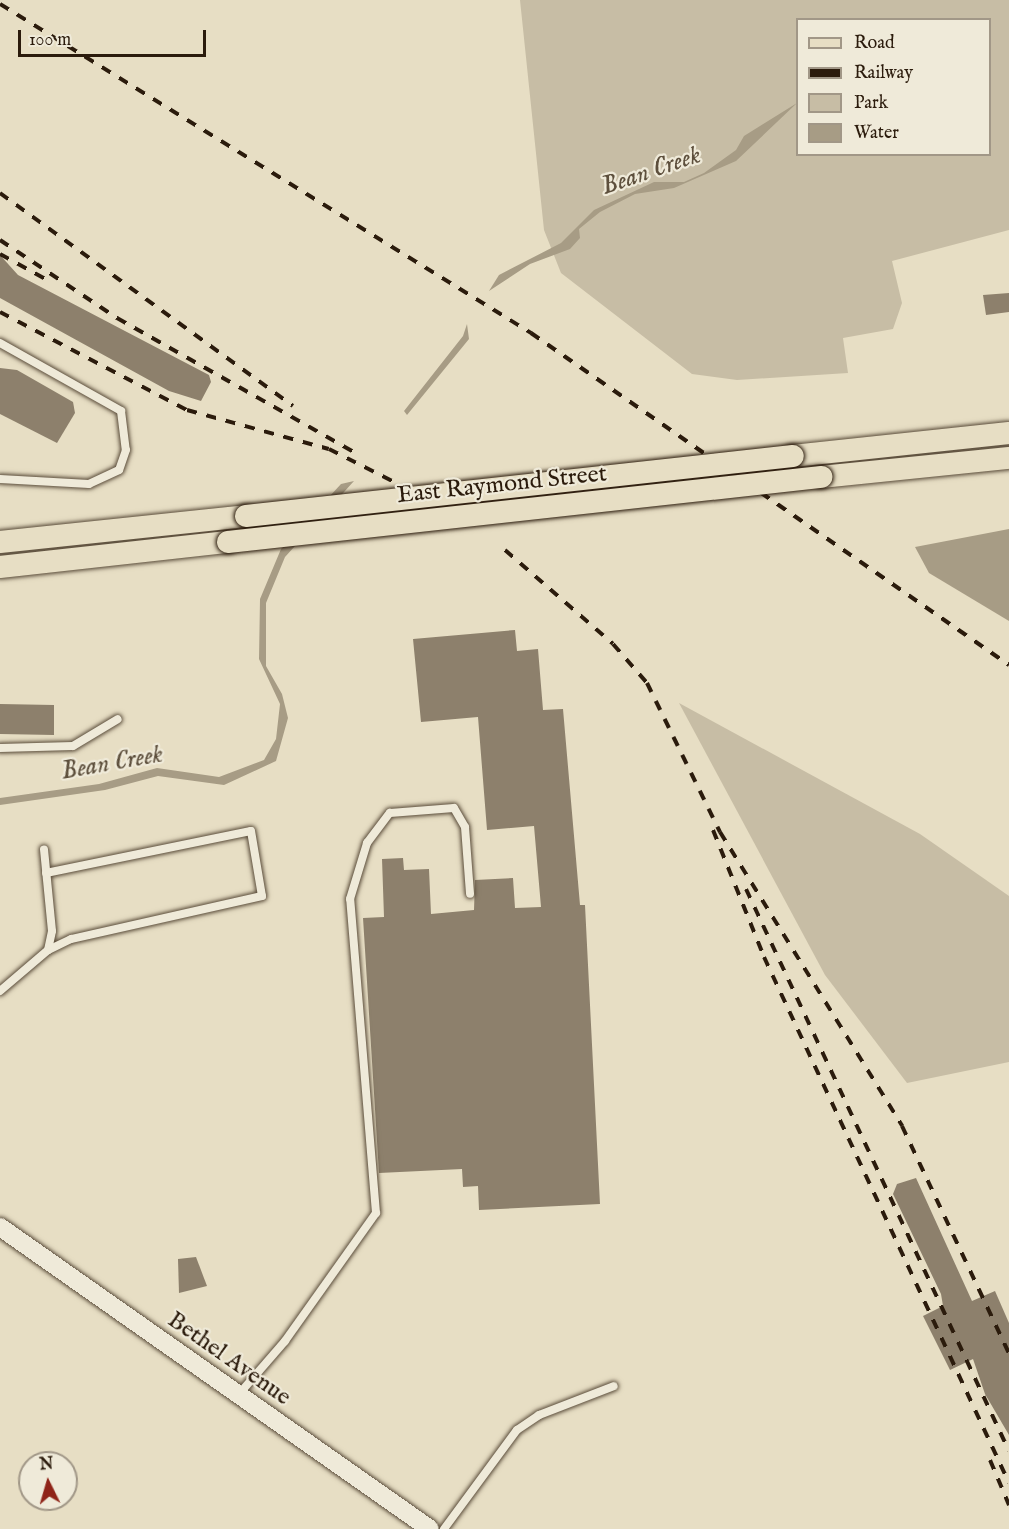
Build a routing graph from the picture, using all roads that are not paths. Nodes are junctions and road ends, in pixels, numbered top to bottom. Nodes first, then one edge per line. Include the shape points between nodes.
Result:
1 (0, 343) edge
2 (1009, 433) edge
3 (1009, 458) edge
4 (0, 478) edge
5 (0, 542) edge
6 (0, 567) edge
7 (118, 718) dead end
8 (0, 748) edge
9 (44, 849) dead end
10 (46, 873) junction
11 (470, 894) dead end
12 (48, 950) junction
13 (0, 991) edge
14 (0, 1227) edge
15 (614, 1386) dead end
16 (238, 1395) junction
17 (430, 1529) edge
18 (444, 1529) edge

1 - 4 lane via 121,411 126,450 119,470 89,484
2 - 5 main road, East Raymond Street, bridge
3 - 6 main road, East Raymond Street, bridge
7 - 8 lane via 72,746
9 - 10 lane
10 - 12 lane via 52,931
10 - 12 lane via 251,831 262,896 71,939
11 - 16 lane via 465,828 454,808 390,813 367,843 350,899 376,1213 285,1341
12 - 13 lane
14 - 16 street, Bethel Avenue
15 - 18 lane via 539,1415 517,1430
16 - 17 street, Bethel Avenue

